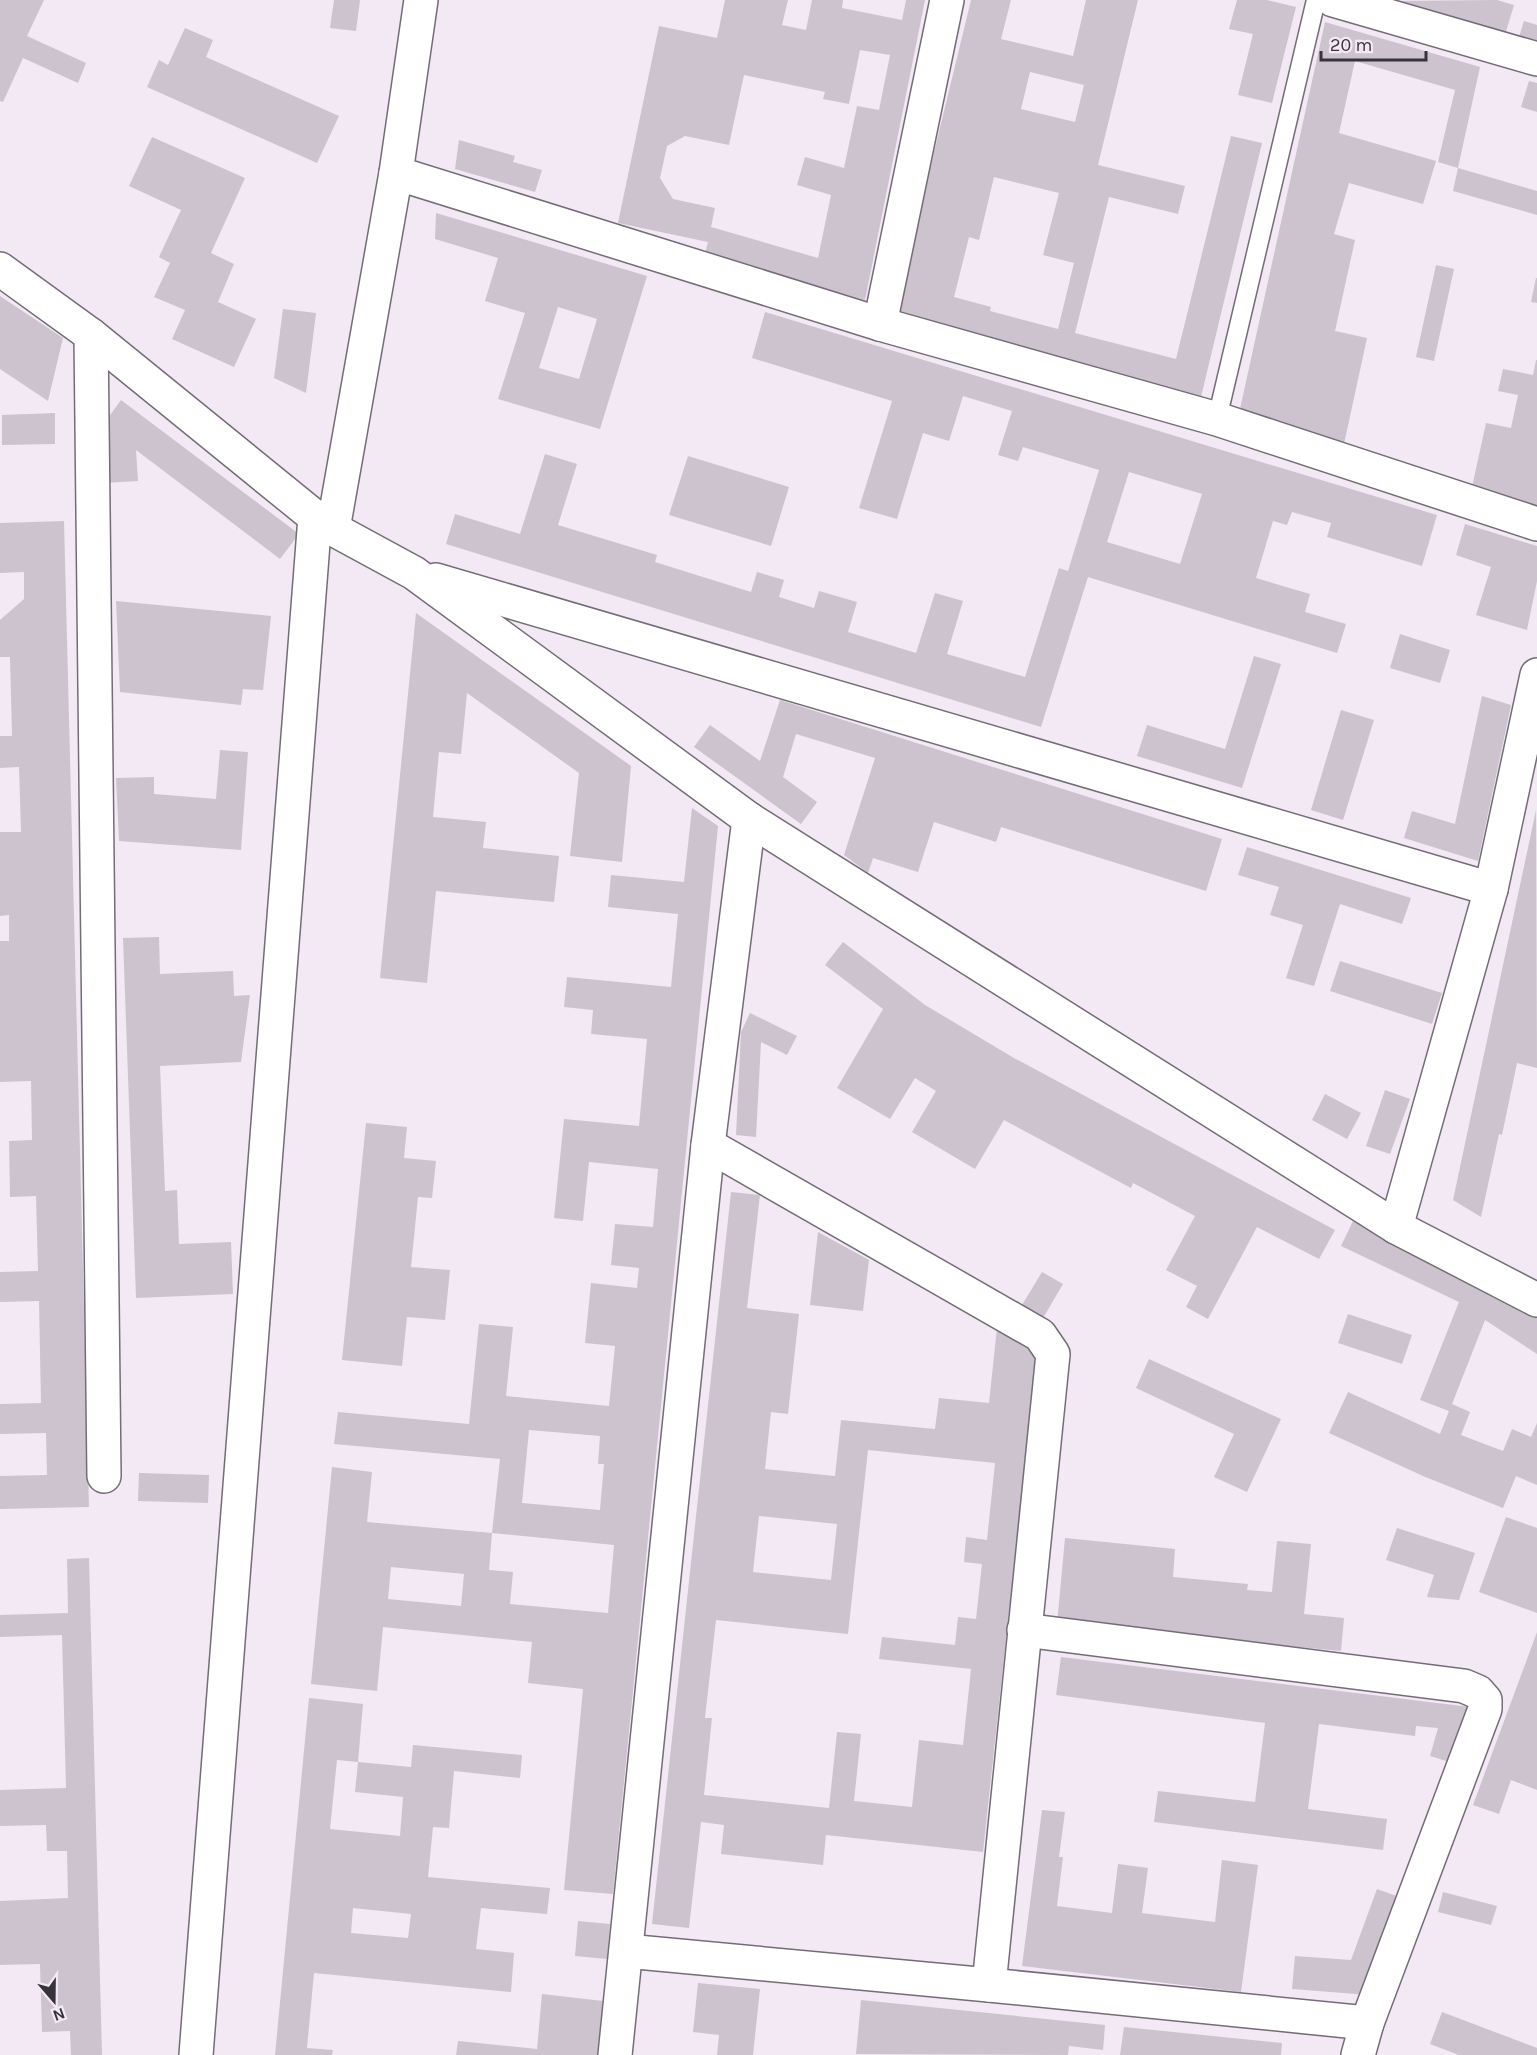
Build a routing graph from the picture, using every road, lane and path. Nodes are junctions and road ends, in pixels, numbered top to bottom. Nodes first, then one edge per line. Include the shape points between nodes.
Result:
1 (421, 0) edge
2 (947, 0) edge
3 (1316, 0) edge
4 (1333, 0) edge
5 (1537, 59) edge
6 (396, 173) junction
7 (0, 269) edge
8 (880, 324) junction
9 (91, 335) junction
10 (1217, 419) junction
11 (324, 523) junction
12 (1537, 524) edge
13 (414, 573) junction
14 (1537, 675) edge
15 (749, 819) junction
16 (1491, 889) junction
17 (708, 1145) junction
18 (1396, 1227) junction
19 (1537, 1300) edge
20 (104, 1476) dead end
21 (1024, 1630) junction
22 (626, 1951) junction
23 (989, 1984) junction
24 (1367, 2023) junction
25 (196, 2055) edge
26 (615, 2055) edge
27 (1358, 2055) edge

1 - 6 street
2 - 8 street
3 - 10 lane
4 - 5 street
6 - 8 street
6 - 11 street
7 - 9 street
8 - 10 street
9 - 11 street
9 - 20 street
10 - 12 street
11 - 13 street
11 - 25 street
13 - 15 street
13 - 16 street
14 - 16 street
15 - 17 street
15 - 18 street
16 - 18 street
17 - 21 street via 1040,1335 1053,1354
17 - 22 street
18 - 19 street
21 - 23 street
21 - 24 street via 1464,1686 1485,1700 1485,1709
22 - 23 street
22 - 26 street
23 - 24 street
24 - 27 street

